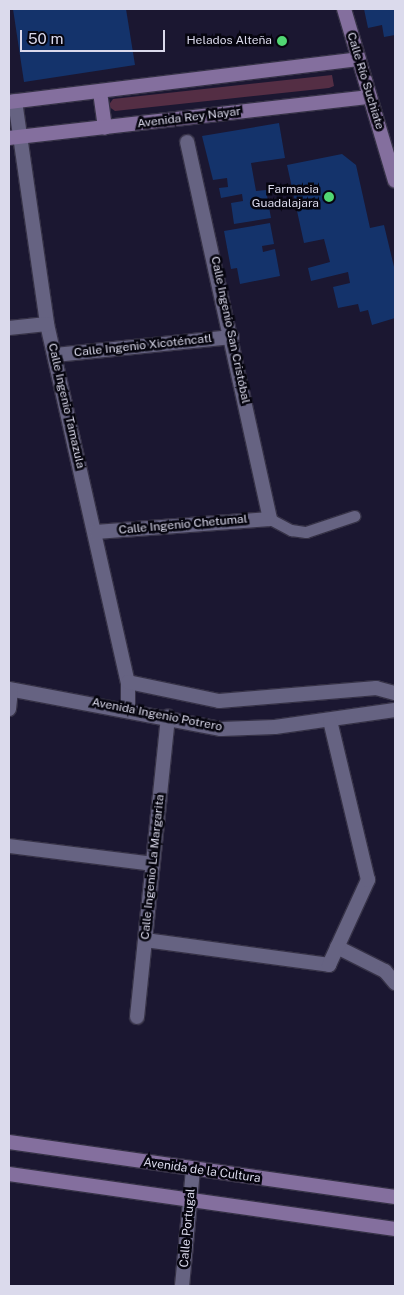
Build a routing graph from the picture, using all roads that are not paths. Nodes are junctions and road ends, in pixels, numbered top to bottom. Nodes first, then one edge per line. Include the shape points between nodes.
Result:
1 (344, 9) edge
2 (358, 58) junction
3 (100, 92) junction
4 (370, 97) junction
5 (12, 102) edge
6 (105, 128) junction
7 (15, 138) edge
8 (187, 142) dead end
9 (395, 181) edge
10 (47, 324) junction
11 (9, 328) edge
12 (232, 337) junction
13 (55, 355) junction
14 (354, 516) dead end
15 (270, 519) junction
16 (96, 532) junction
17 (128, 682) junction
18 (10, 689) edge
19 (395, 693) edge
20 (128, 708) junction
21 (9, 709) edge
22 (395, 710) edge
23 (168, 717) junction
24 (330, 721) junction
25 (9, 846) edge
26 (153, 864) junction
27 (145, 940) junction
28 (337, 947) junction
29 (395, 983) edge
30 (138, 1017) dead end
31 (9, 1142) edge
32 (193, 1170) junction
33 (9, 1174) edge
34 (395, 1197) edge
35 (190, 1200) junction
36 (395, 1229) edge
37 (182, 1286) edge

1 - 2 main road, Calle Río Suchiate
2 - 3 main road
2 - 4 main road, Calle Río Suchiate
3 - 5 main road
3 - 6 main road
4 - 6 main road, Avenida Rey Nayar
4 - 9 main road, Calle Río Suchiate
5 - 7 street, Calle Ingenio Tamazula
6 - 7 main road, Avenida Rey Nayar
7 - 10 street, Calle Ingenio Tamazula
8 - 12 street, Calle Ingenio San Cristóbal
10 - 11 street
10 - 13 street, Calle Ingenio Tamazula
12 - 13 street, Calle Ingenio Xicoténcatl
12 - 15 street, Calle Ingenio San Cristóbal
13 - 16 street, Calle Ingenio Tamazula
14 - 15 lane via 306,532 291,530
15 - 16 street, Calle Ingenio Chetumal
16 - 17 street, Calle Ingenio Tamazula
17 - 19 street via 219,701 376,688
17 - 20 street, Calle Ingenio Tamazula
18 - 20 street, Avenida Ingenio Potrero
18 - 21 street
20 - 23 street, Avenida Ingenio Potrero
22 - 24 street, Avenida Ingenio Potrero
23 - 24 street, Avenida Ingenio Potrero via 222,728
23 - 26 street, Calle Ingenio La Margarita
24 - 28 street via 368,880
25 - 26 street
26 - 27 street, Calle Ingenio La Margarita
27 - 28 street via 329,965
27 - 30 street, Calle Ingenio La Margarita
28 - 29 street via 385,971
31 - 32 main road, Avenida de la Cultura
32 - 34 main road, Avenida de la Cultura
32 - 35 street, Calle Portugal
33 - 35 main road
35 - 36 main road
35 - 37 street, Calle Portugal

